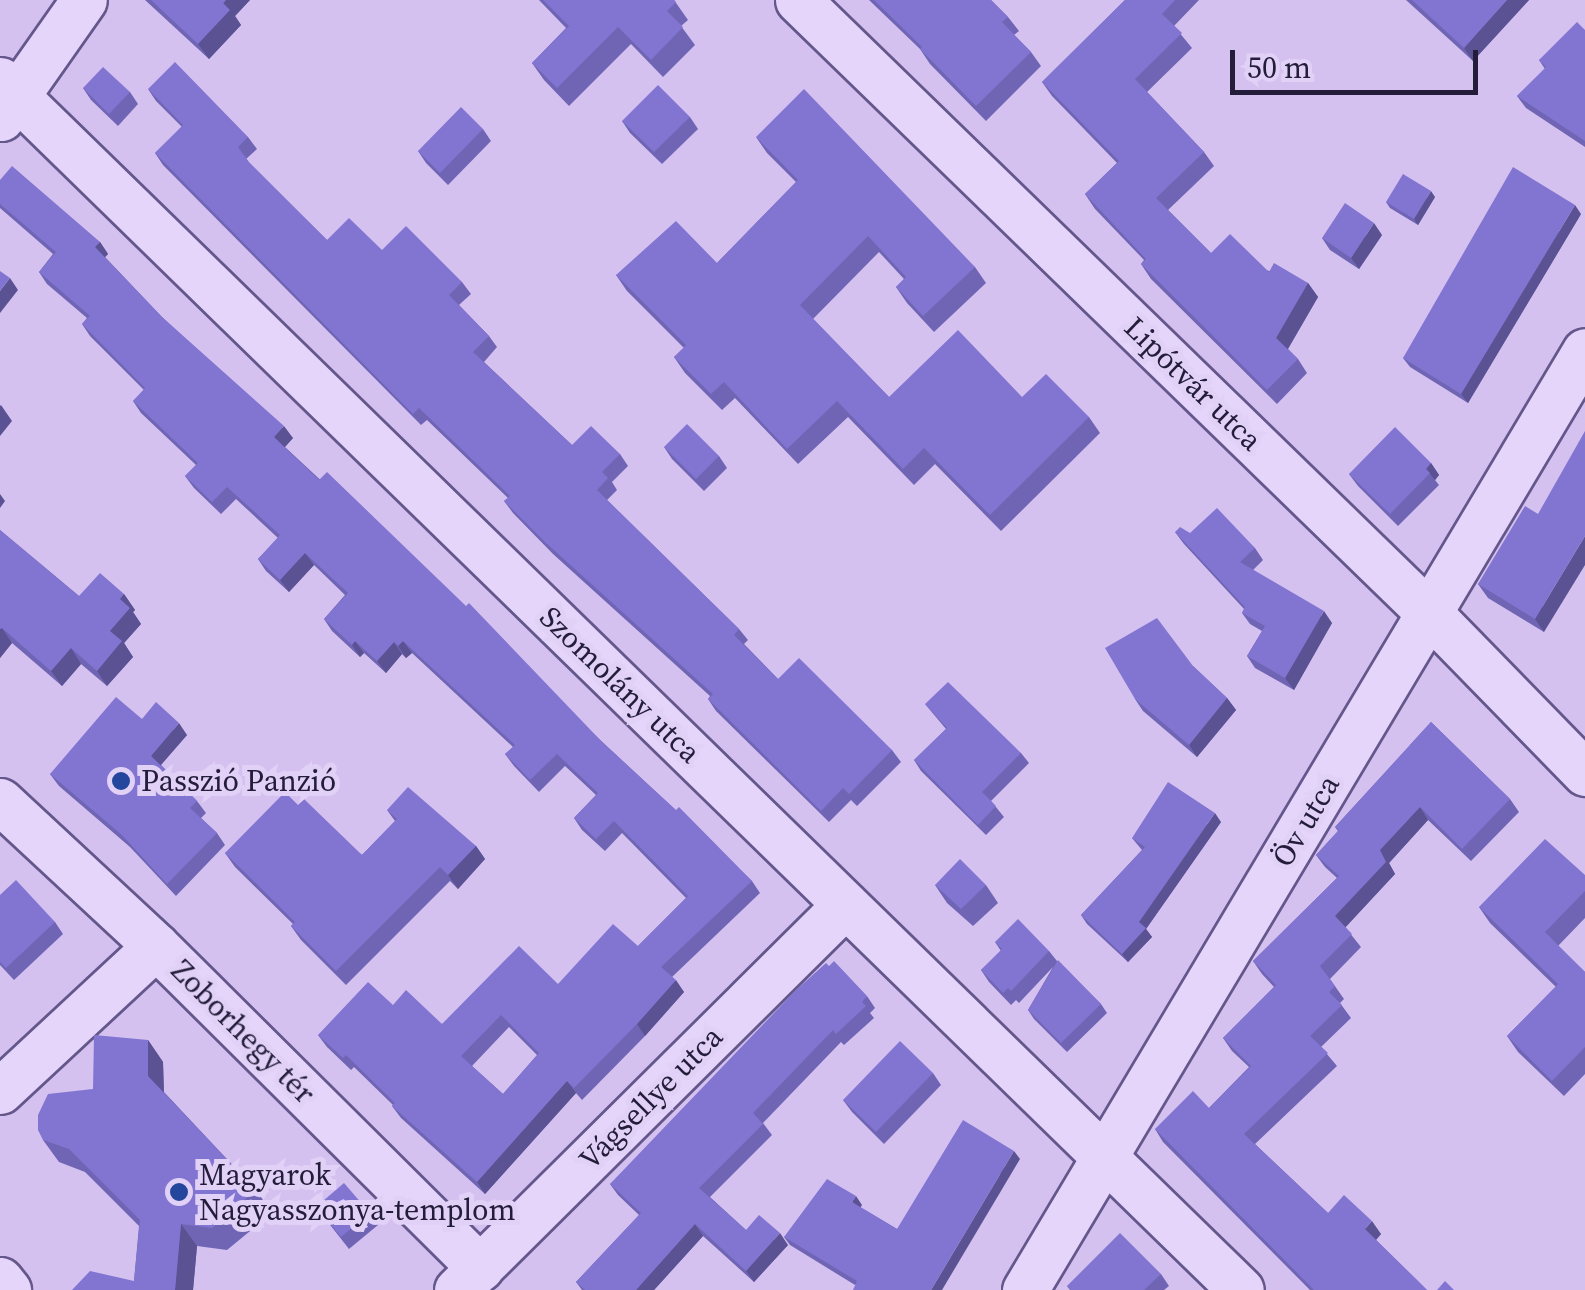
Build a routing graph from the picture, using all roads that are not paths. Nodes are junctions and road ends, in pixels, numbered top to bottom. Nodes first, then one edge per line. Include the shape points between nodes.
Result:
1 (84, 0) edge
2 (798, 0) edge
3 (5, 98) edge
4 (1585, 351) edge
5 (1431, 615) junction
6 (1585, 773) edge
7 (0, 801) edge
8 (844, 905) junction
9 (156, 946) junction
10 (0, 1090) edge
11 (1104, 1154) junction
12 (469, 1279) edge
13 (0, 1280) edge
14 (8, 1290) edge
15 (1025, 1290) edge
16 (1241, 1290) edge

1 - 3 street
2 - 5 street, Lipótvár utca
3 - 8 street, Szomolány utca
4 - 5 street, Öv utca
5 - 6 street, Lipótvár utca
5 - 11 street, Öv utca
7 - 9 street
8 - 11 street, Szomolány utca
8 - 12 street, Vágsellye utca
9 - 10 street, Zoborhegy tér
9 - 12 street, Zoborhegy tér
11 - 15 street, Öv utca
11 - 16 street, Szomolány utca
13 - 14 street

